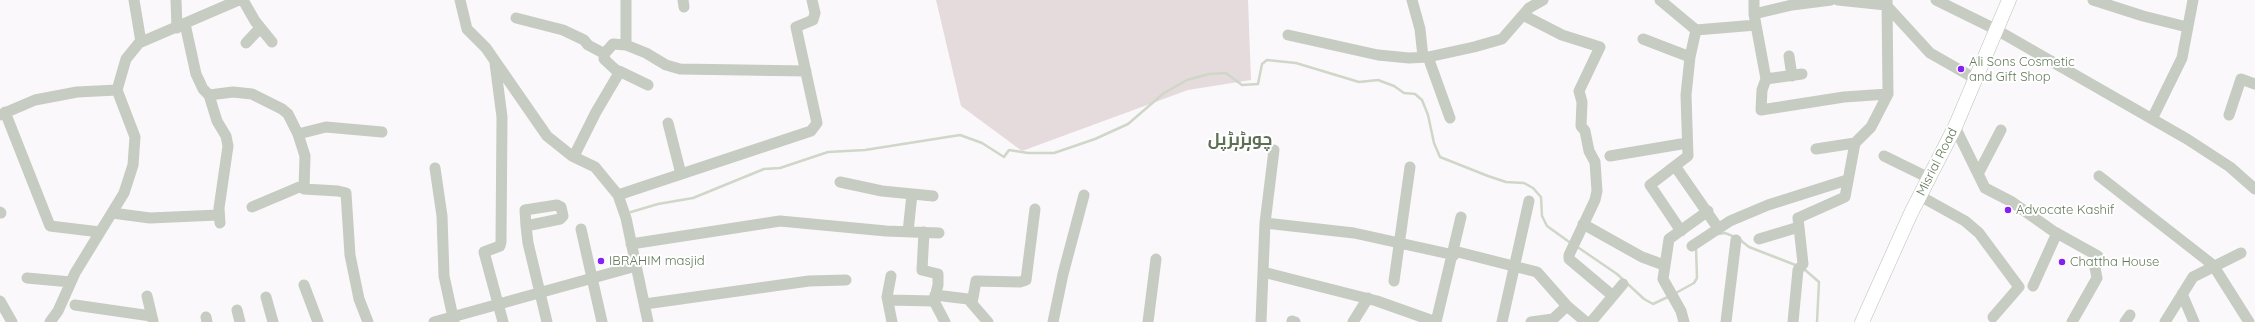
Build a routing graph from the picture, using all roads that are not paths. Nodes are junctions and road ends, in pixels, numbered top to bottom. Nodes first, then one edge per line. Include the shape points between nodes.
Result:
1 (134, 0) edge
2 (176, 0) edge
3 (239, 0) edge
4 (243, 0) edge
5 (460, 0) edge
6 (626, 0) edge
7 (812, 0) edge
8 (1412, 0) edge
9 (1543, 0) edge
10 (1660, 0) edge
11 (1754, 0) edge
12 (1831, 0) edge
13 (1838, 0) edge
14 (1936, 0) edge
15 (2009, 0) edge
16 (2093, 0) edge
17 (2192, 0) edge
18 (1887, 2) edge
19 (1523, 15) junction
20 (516, 18) dead end
21 (1755, 19) junction
22 (181, 26) junction
23 (2187, 27) junction
24 (260, 28) junction
25 (1696, 30) junction
26 (1995, 30) junction
27 (1288, 35) dead end
28 (1643, 39) dead end
29 (141, 42) junction
30 (272, 42) dead end
31 (246, 43) dead end
32 (626, 44) junction
33 (605, 54) junction
34 (1789, 56) dead end
35 (1426, 57) junction
36 (1690, 57) junction
37 (495, 63) junction
38 (619, 71) junction
39 (806, 71) junction
40 (1974, 78) junction
41 (1766, 79) junction
42 (2255, 84) edge
43 (648, 85) dead end
44 (117, 90) junction
45 (1888, 94) junction
46 (209, 95) junction
47 (3, 114) edge
48 (2230, 115) dead end
49 (1450, 118) dead end
50 (2152, 119) junction
51 (668, 123) dead end
52 (1955, 127) junction
53 (2001, 130) dead end
54 (382, 132) dead end
55 (298, 134) junction
56 (1687, 143) junction
57 (1855, 143) junction
58 (1816, 149) dead end
59 (1274, 150) dead end
60 (574, 156) junction
61 (1610, 156) dead end
62 (1884, 156) dead end
63 (1675, 166) junction
64 (1410, 167) dead end
65 (435, 168) dead end
66 (681, 174) junction
67 (1978, 174) junction
68 (2099, 176) dead end
69 (1929, 178) junction
70 (1847, 180) junction
71 (840, 182) dead end
72 (304, 185) junction
73 (2255, 189) edge
74 (912, 194) junction
75 (618, 195) junction
76 (1084, 195) dead end
77 (933, 196) dead end
78 (1920, 196) junction
79 (1530, 201) dead end
80 (252, 207) dead end
81 (1035, 210) dead end
82 (1708, 211) junction
83 (112, 213) junction
84 (1461, 217) dead end
85 (1265, 223) junction
86 (1583, 224) junction
87 (526, 226) dead end
88 (1799, 227) junction
89 (1718, 228) junction
90 (581, 229) dead end
91 (1680, 231) junction
92 (100, 232) junction
93 (908, 232) junction
94 (924, 232) junction
95 (939, 233) dead end
96 (2057, 233) junction
97 (1759, 239) dead end
98 (1736, 240) dead end
99 (1400, 242) junction
100 (631, 244) junction
101 (1692, 246) dead end
102 (1454, 253) junction
103 (2241, 253) dead end
104 (1156, 259) dead end
105 (1664, 265) junction
106 (2213, 265) junction
107 (636, 266) junction
108 (1515, 266) junction
109 (1263, 272) junction
110 (891, 276) dead end
111 (27, 278) dead end
112 (593, 278) junction
113 (846, 280) dead end
114 (1394, 281) dead end
115 (71, 282) junction
116 (1623, 284) dead end
117 (304, 285) dead end
118 (2033, 286) dead end
119 (540, 292) junction
120 (2182, 294) junction
121 (147, 296) dead end
122 (1613, 296) junction
123 (266, 297) dead end
124 (934, 298) junction
125 (1368, 298) junction
126 (888, 300) junction
127 (0, 301) edge
128 (497, 303) junction
129 (972, 303) junction
130 (644, 304) junction
131 (75, 305) dead end
132 (1567, 306) junction
133 (236, 310) dead end
134 (1993, 317) dead end
135 (152, 319) edge
136 (453, 320) edge
137 (12, 322) edge
138 (50, 322) edge
139 (240, 322) edge
140 (273, 322) edge
141 (318, 322) edge
142 (368, 322) edge
143 (434, 322) edge
144 (503, 322) edge
145 (547, 322) edge
146 (602, 322) edge
147 (648, 322) edge
148 (892, 322) edge
149 (946, 322) edge
150 (988, 322) edge
151 (1054, 322) edge
152 (1148, 322) edge
153 (1261, 322) edge
154 (1353, 322) edge
155 (1436, 322) edge
156 (1503, 322) edge
157 (1512, 322) edge
158 (1531, 322) edge
159 (1586, 322) edge
160 (1591, 322) edge
161 (1684, 322) edge
162 (1726, 322) edge
163 (1793, 322) edge
164 (1862, 322) edge
165 (2072, 322) edge
166 (2165, 322) edge
167 (2194, 322) edge
168 (2249, 322) edge

1 - 29 street
2 - 22 street
3 - 22 street
4 - 24 street
5 - 37 street via 467,29 486,48
6 - 32 street
7 - 39 street via 815,13 813,20 796,27
8 - 35 street
9 - 19 street
10 - 25 street
11 - 21 street
12 - 21 street via 1792,5
13 - 18 street
14 - 26 street
15 - 26 main road, Misrial Road
16 - 23 street
17 - 23 street
18 - 40 street via 1930,53
18 - 45 street
19 - 35 street via 1502,39
19 - 86 street via 1562,35 1600,47 1579,90 1582,102 1581,126 1585,130 1589,151 1595,162 1597,191
20 - 33 street via 563,30
21 - 25 street
21 - 41 street
22 - 29 street
22 - 46 street via 196,74
23 - 50 street via 2182,58
24 - 30 street
24 - 31 street
25 - 36 street
26 - 40 main road, Misrial Road
26 - 50 street
27 - 35 street via 1378,55
28 - 36 street
29 - 44 street via 126,59
32 - 33 street via 612,44
32 - 39 street via 666,65 680,69
33 - 38 street via 604,59
34 - 41 street via 1797,75
35 - 49 street
36 - 56 street via 1686,95
37 - 60 street via 547,136
37 - 128 street via 502,117 501,242 500,246 484,252
38 - 43 street
38 - 60 street
39 - 66 street via 817,123 811,131
40 - 52 main road, Misrial Road
41 - 45 street via 1762,90 1761,110 1844,97
42 - 48 street via 2241,79
44 - 47 street via 77,92 35,100
44 - 83 street via 135,137 133,166 124,193
45 - 57 street via 1871,127
46 - 55 street via 232,92 252,94 288,114
46 - 83 street via 228,146 219,219 150,218
47 - 92 street via 50,226
50 - 73 street via 2230,167
51 - 66 street
52 - 67 street
52 - 69 main road, Misrial Road
53 - 67 street
54 - 55 street via 326,127
55 - 72 street via 305,156
56 - 61 street
56 - 63 street via 1688,156
57 - 58 street
57 - 70 street
59 - 85 street
60 - 75 street via 595,167
62 - 69 street
63 - 82 street
63 - 91 street via 1651,182 1650,186
64 - 99 street
65 - 136 street via 442,216 444,276
66 - 75 street
67 - 96 street via 1985,188 2012,202
68 - 106 street
69 - 78 main road, Misrial Road
70 - 88 street via 1845,197 1798,218
70 - 89 street via 1768,205
71 - 74 street
72 - 80 street
72 - 142 street via 304,190 346,193 350,255 359,299
74 - 77 street
74 - 93 street
75 - 100 street
76 - 151 street via 1063,274
78 - 134 street via 1965,221 1979,233 2019,287
78 - 164 main road, Misrial Road
79 - 108 street
81 - 129 street via 1026,280 976,281
82 - 89 street
82 - 91 street
83 - 92 street
84 - 102 street
85 - 99 street via 1354,233
85 - 109 street
86 - 105 street via 1642,257
86 - 122 street via 1569,259
87 - 119 street
88 - 97 street
88 - 163 street via 1800,267
89 - 101 street
90 - 112 street
91 - 105 street via 1669,239
92 - 115 street
93 - 94 street
93 - 100 street via 780,221
94 - 95 street
94 - 124 street via 922,270 938,274
96 - 118 street
96 - 165 street via 2098,257 2095,268 2097,278
98 - 162 street
99 - 102 street
99 - 114 street
100 - 107 street
102 - 108 street
102 - 155 street
103 - 106 street
104 - 152 street
105 - 161 street via 1663,278
106 - 120 street via 2193,277
106 - 168 street
107 - 112 street
107 - 130 street
108 - 132 street via 1537,272
108 - 156 street
109 - 125 street
109 - 153 street
110 - 126 street
111 - 115 street
112 - 119 street
112 - 146 street
113 - 130 street via 809,281
115 - 138 street
116 - 122 street
117 - 141 street
119 - 128 street
119 - 145 street
120 - 166 street
120 - 167 street
121 - 135 street
122 - 160 street
123 - 140 street
124 - 126 street
124 - 129 street via 961,297
124 - 149 street
125 - 154 street
125 - 155 street
126 - 148 street
127 - 137 street
128 - 136 street
128 - 144 street
129 - 150 street
130 - 147 street
131 - 135 street
132 - 158 street via 1553,319
132 - 159 street
133 - 139 street
136 - 143 street
156 - 157 street

